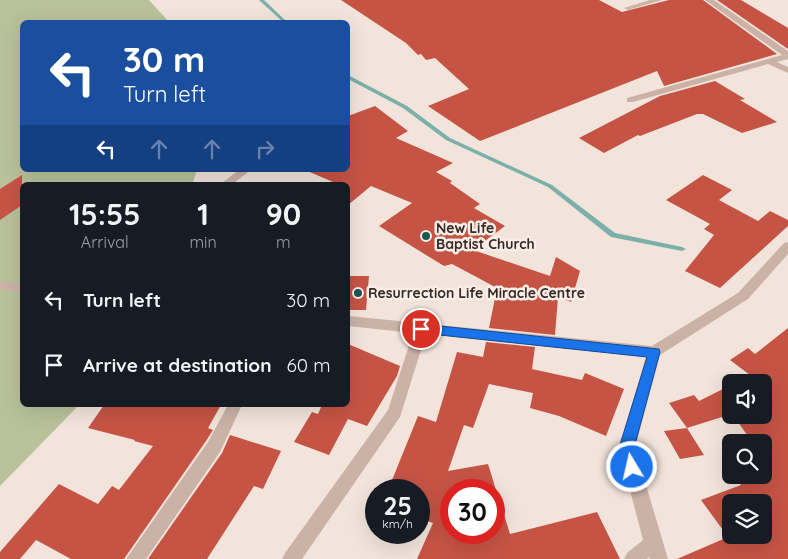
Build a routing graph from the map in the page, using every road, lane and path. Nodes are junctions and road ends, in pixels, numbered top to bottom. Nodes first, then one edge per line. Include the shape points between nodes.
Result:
1 (658, 0) edge
2 (709, 0) edge
3 (628, 8) dead end
4 (788, 56) edge
5 (770, 62) junction
6 (788, 70) edge
7 (630, 100) dead end
8 (243, 172) edge
9 (228, 182) edge
10 (788, 246) edge
11 (0, 285) edge
12 (20, 288) edge
13 (350, 321) edge
14 (421, 329) junction
15 (654, 352) junction
16 (234, 407) edge
17 (656, 551) edge
18 (135, 559) edge
19 (291, 559) edge
20 (633, 559) edge

1 - 3 street
2 - 4 street
4 - 5 street
5 - 6 street
5 - 7 street
8 - 9 street
10 - 15 street via 742,296
11 - 12 street
13 - 14 street
14 - 15 street
14 - 19 street via 395,413
15 - 17 street via 626,448
16 - 18 street via 214,447
17 - 20 street

